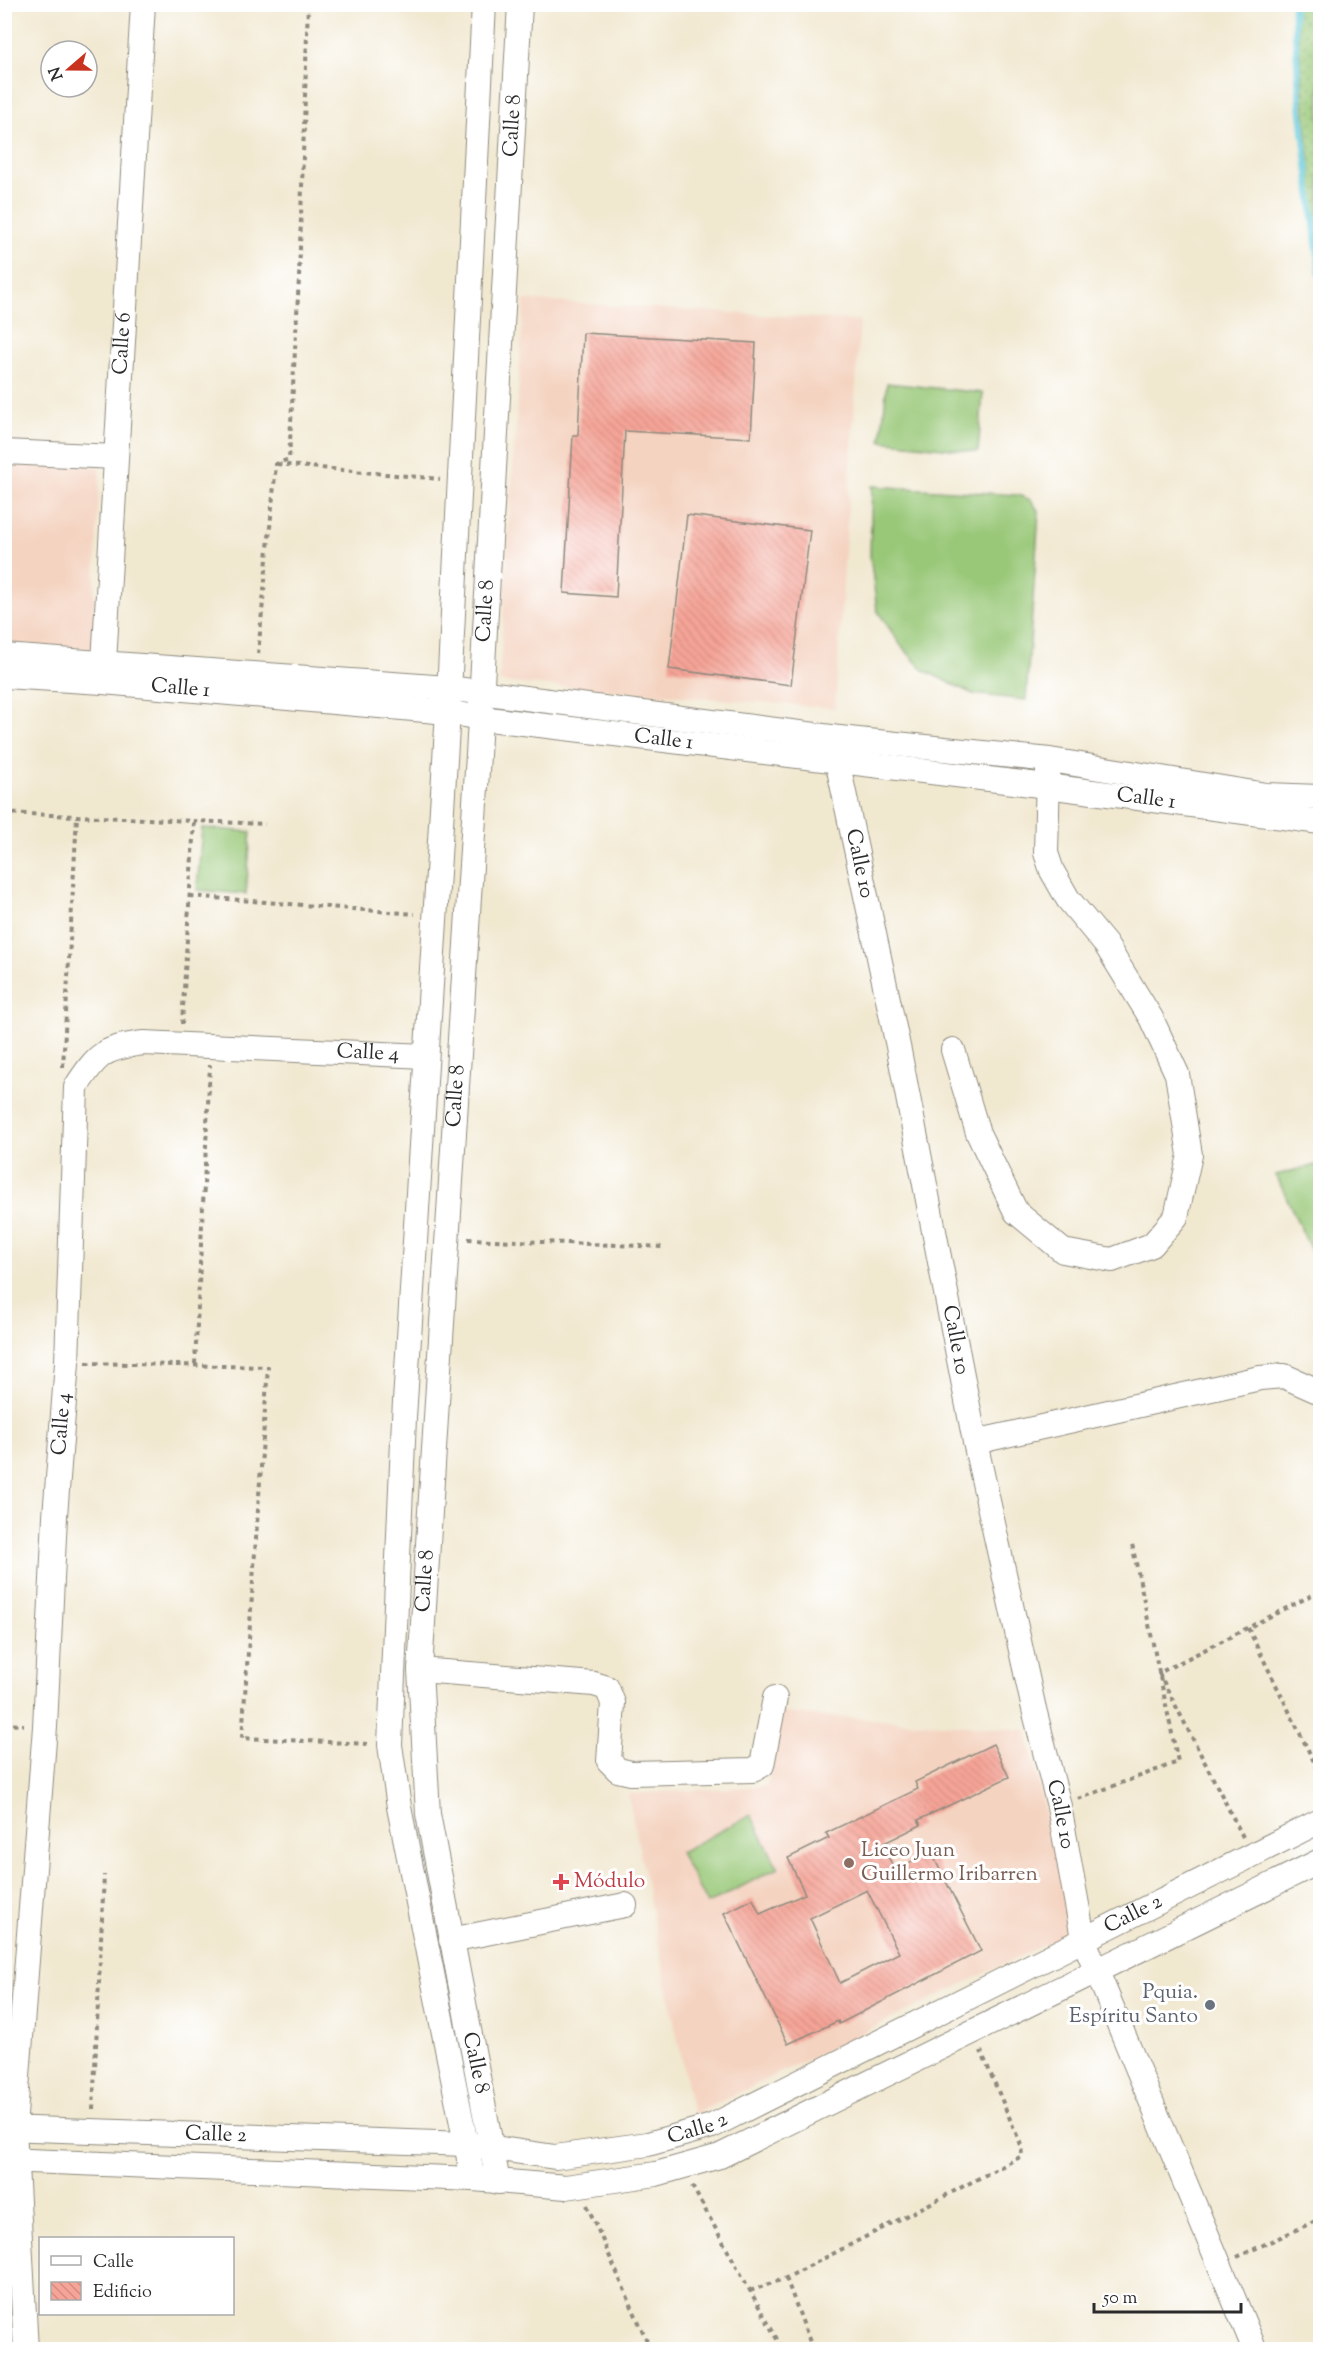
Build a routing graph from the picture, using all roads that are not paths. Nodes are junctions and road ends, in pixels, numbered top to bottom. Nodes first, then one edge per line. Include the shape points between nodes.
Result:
1 (143, 4) edge
2 (484, 4) edge
3 (520, 4) edge
4 (4, 452) edge
5 (116, 457) junction
6 (4, 656) edge
7 (103, 672) junction
8 (4, 676) edge
9 (448, 688) junction
10 (482, 692) junction
11 (448, 712) junction
12 (480, 718) junction
13 (838, 749) junction
14 (1050, 760) junction
15 (1047, 786) junction
16 (1320, 797) edge
17 (1320, 822) edge
18 (953, 1050) dead end
19 (425, 1056) junction
20 (1320, 1392) edge
21 (975, 1442) junction
22 (420, 1670) junction
23 (775, 1698) dead end
24 (1320, 1821) edge
25 (1320, 1861) edge
26 (626, 1905) dead end
27 (1083, 1938) junction
28 (451, 1940) junction
29 (1096, 1971) junction
30 (9, 2128) edge
31 (467, 2144) junction
32 (493, 2149) junction
33 (10, 2161) edge
34 (473, 2180) junction
35 (498, 2182) junction
36 (26, 2349) edge
37 (1255, 2349) edge

1 - 5 street, Calle 6
2 - 9 street, Calle 8
3 - 10 street, Calle 8
4 - 5 street
5 - 7 street, Calle 6
6 - 7 street, Calle 1
7 - 8 street, Calle 1
7 - 9 street, Calle 1 via 256,676
7 - 11 street, Calle 1
9 - 10 street, Calle 1
9 - 11 street, Calle 8
10 - 12 street, Calle 8
10 - 13 street, Calle 1
11 - 12 street, Calle 1
11 - 19 street, Calle 8
12 - 13 street, Calle 1
12 - 22 street, Calle 8
13 - 14 street, Calle 1
13 - 15 street, Calle 1
13 - 21 street, Calle 10
14 - 15 street
14 - 16 street, Calle 1 via 1266,795
15 - 17 street, Calle 1
15 - 18 street via 1046,853 1052,871 1068,899 1106,945 1151,1018 1177,1074 1190,1155 1176,1217 1152,1245 1112,1260 1064,1251 1016,1212 978,1133
19 - 30 street, Calle 4 via 144,1043 113,1047 92,1063 76,1088 67,1363 45,1726
19 - 31 street, Calle 8 via 390,1745
20 - 21 street via 1284,1376 1260,1378
21 - 27 street, Calle 10 via 1059,1806
22 - 23 street via 607,1688 613,1703 609,1761 618,1770 631,1773 753,1770 762,1765
22 - 28 street, Calle 8 via 428,1814
24 - 27 street, Calle 2
25 - 29 street, Calle 2
26 - 28 street
27 - 29 street, Calle 10
27 - 32 street, Calle 2 via 712,2126 648,2144 555,2157
28 - 32 street, Calle 8
29 - 35 street, Calle 2 via 720,2156 656,2174 566,2187
29 - 37 street, Calle 10
30 - 31 street, Calle 2
30 - 33 street, Calle 4
31 - 32 street, Calle 2
31 - 34 street, Calle 8
32 - 35 street, Calle 8
33 - 34 street, Calle 2
33 - 36 street, Calle 4
34 - 35 street, Calle 2

